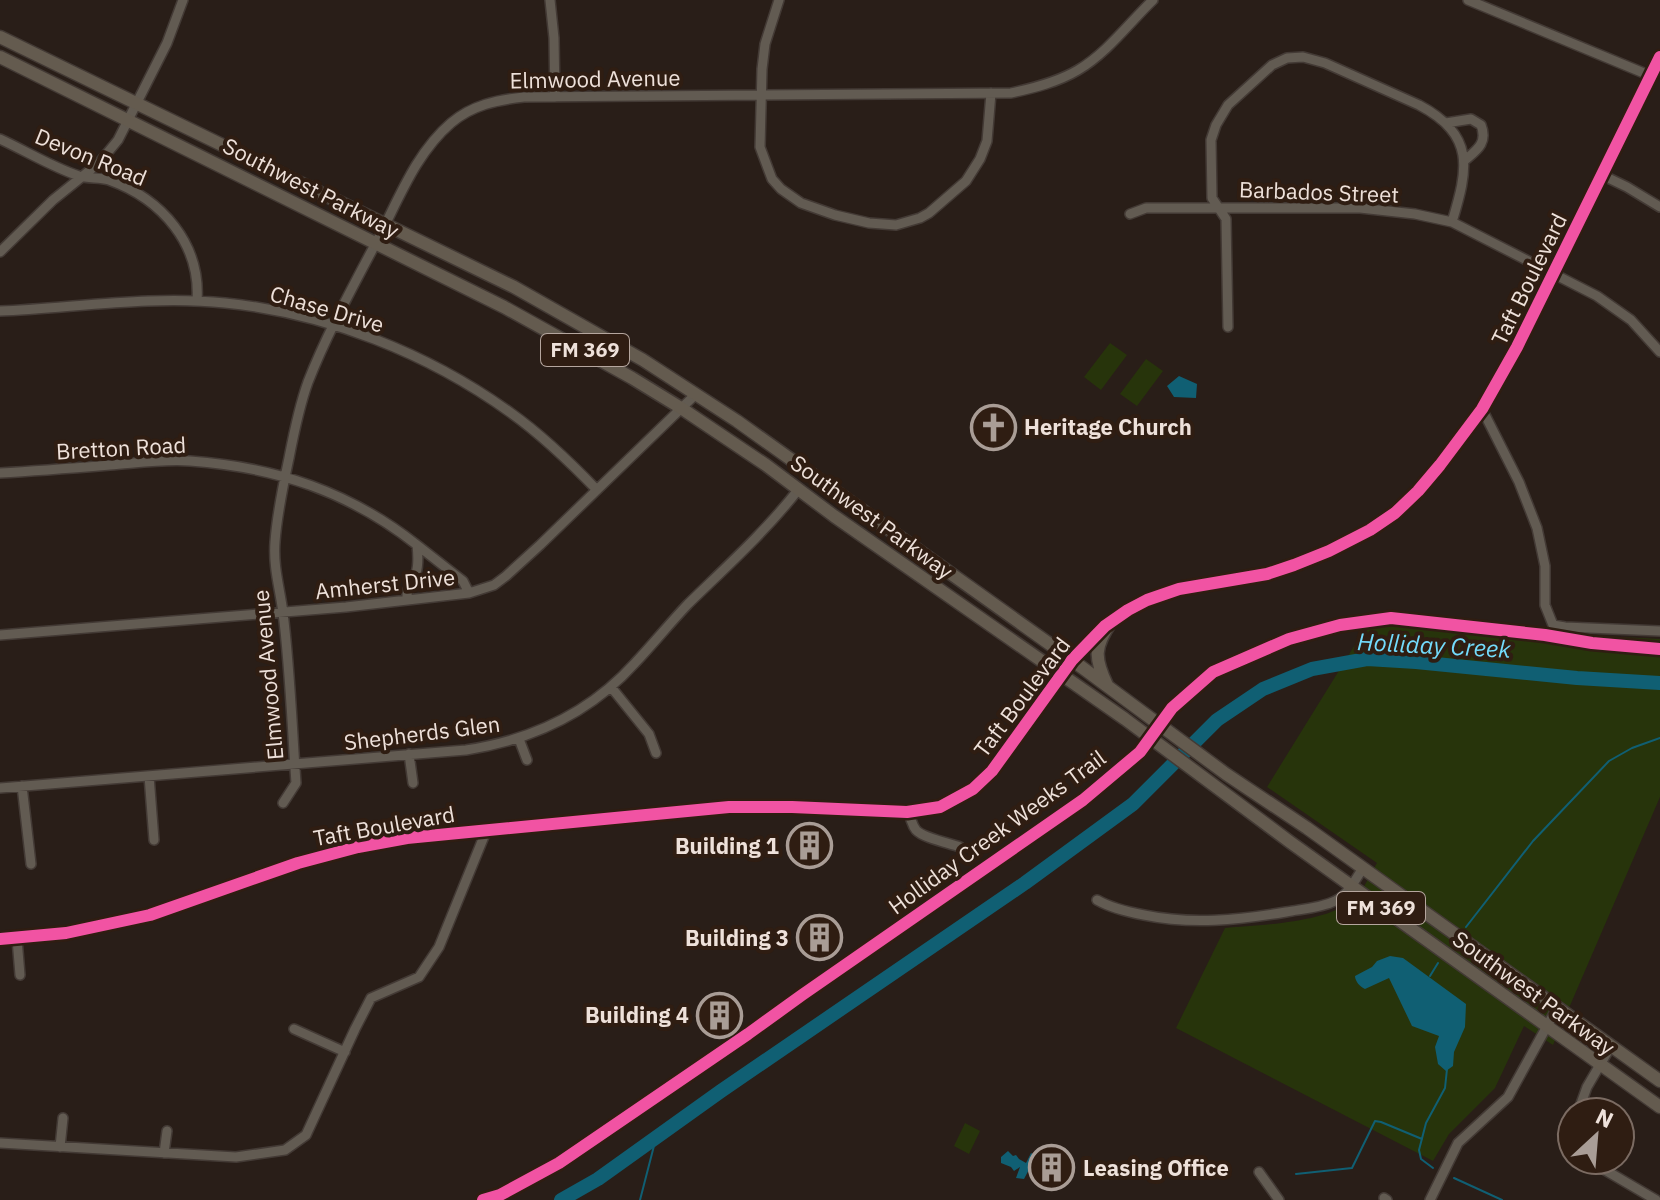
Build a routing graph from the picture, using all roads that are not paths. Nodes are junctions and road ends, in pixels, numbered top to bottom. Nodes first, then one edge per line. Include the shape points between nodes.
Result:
1 (183, 0) edge
2 (550, 0) edge
3 (779, 0) edge
4 (1153, 0) edge
5 (1468, 0) edge
6 (0, 37) edge
7 (0, 57) edge
8 (1660, 57) edge
9 (1651, 76) junction
10 (991, 93) junction
11 (762, 94) junction
12 (555, 97) junction
13 (136, 104) junction
14 (128, 120) junction
15 (1446, 123) junction
16 (0, 139) edge
17 (1464, 161) junction
18 (1602, 175) junction
19 (82, 177) junction
20 (1217, 207) junction
21 (1660, 207) edge
22 (1130, 214) dead end
23 (1452, 222) junction
24 (385, 225) junction
25 (376, 243) junction
26 (0, 252) edge
27 (1554, 273) junction
28 (197, 301) junction
29 (0, 311) edge
30 (334, 325) junction
31 (1228, 327) dead end
32 (609, 340) junction
33 (1660, 352) edge
34 (599, 359) junction
35 (696, 394) junction
36 (681, 408) junction
37 (1482, 409) junction
38 (0, 473) edge
39 (285, 477) junction
40 (597, 490) junction
41 (798, 490) junction
42 (417, 545) junction
43 (951, 574) junction
44 (942, 592) junction
45 (469, 593) junction
46 (407, 600) junction
47 (283, 613) junction
48 (1111, 622) junction
49 (1660, 631) edge
50 (0, 635) edge
51 (1072, 660) junction
52 (1061, 676) junction
53 (611, 687) junction
54 (1108, 688) junction
55 (519, 739) junction
56 (656, 753) dead end
57 (409, 754) junction
58 (527, 760) dead end
59 (294, 764) junction
60 (149, 776) junction
61 (413, 783) dead end
62 (22, 786) junction
63 (0, 788) edge
64 (283, 803) dead end
65 (907, 812) junction
66 (487, 829) junction
67 (154, 840) dead end
68 (960, 847) dead end
69 (31, 864) dead end
70 (1363, 868) junction
71 (1352, 887) junction
72 (1097, 900) dead end
73 (0, 939) edge
74 (17, 939) junction
75 (20, 975) dead end
76 (1557, 1008) junction
77 (1547, 1027) junction
78 (294, 1029) dead end
79 (1611, 1046) junction
80 (345, 1052) junction
81 (1600, 1064) junction
82 (1660, 1081) edge
83 (1584, 1096) edge
84 (1660, 1107) edge
85 (63, 1118) dead end
86 (167, 1131) dead end
87 (0, 1143) edge
88 (60, 1147) junction
89 (164, 1153) junction
90 (1259, 1172) dead end
91 (1615, 1176) edge
92 (1279, 1200) edge
93 (1430, 1200) edge
94 (1656, 1200) edge

1 - 13 street
2 - 12 street
3 - 11 street via 765,44
4 - 10 street, Elmwood Avenue via 1077,71 1031,89
5 - 9 street
6 - 13 main road, Southwest Parkway / FM 369
7 - 14 main road, Southwest Parkway / FM 369
8 - 9 street, Taft Boulevard
9 - 18 street, Taft Boulevard
10 - 11 street, Elmwood Avenue
10 - 11 street via 987,141 966,181 929,213 896,225 835,215 781,189 760,147
11 - 12 street, Elmwood Avenue
12 - 24 street, Elmwood Avenue via 500,100 451,123 415,167
13 - 14 street
13 - 24 main road, Southwest Parkway / FM 369
14 - 19 street via 118,140
14 - 25 main road, Southwest Parkway / FM 369
15 - 17 street via 1458,138
15 - 17 street via 1471,119 1481,125 1482,146
15 - 20 street via 1419,105 1325,63 1287,58 1228,105 1216,125 1211,140 1212,198
16 - 19 street, Devon Road
17 - 23 street via 1463,188
18 - 21 street
18 - 27 street, Taft Boulevard
19 - 26 street
19 - 28 street, Devon Road via 128,187 161,210 192,258
20 - 22 street, Barbados Street via 1146,208
20 - 23 street, Barbados Street via 1360,208
20 - 31 street via 1226,219
23 - 27 street, Barbados Street
24 - 25 street, Elmwood Avenue
24 - 32 main road, Southwest Parkway / FM 369
25 - 30 street, Elmwood Avenue
25 - 34 main road, Southwest Parkway / FM 369
27 - 33 street, Barbados Street via 1619,311
27 - 37 street, Taft Boulevard
28 - 29 street, Chase Drive
28 - 30 street, Chase Drive via 270,309
30 - 39 street, Elmwood Avenue via 298,414
30 - 40 street, Chase Drive via 438,367 476,390 513,414
32 - 34 main road
32 - 35 main road, Southwest Parkway / FM 369
34 - 36 main road, Southwest Parkway / FM 369
35 - 36 street, Amherst Drive
35 - 43 main road, Southwest Parkway / FM 369
36 - 40 street, Amherst Drive
36 - 41 main road, Southwest Parkway / FM 369
37 - 48 street, Taft Boulevard via 1418,491 1370,530 1267,574 1200,584 1147,600
37 - 49 street via 1537,528 1545,566 1545,605 1553,625
38 - 39 street, Bretton Road via 189,461
39 - 42 street, Bretton Road via 324,489 378,516
39 - 47 street, Elmwood Avenue via 275,556
40 - 45 street, Amherst Drive via 506,576
41 - 44 main road, Southwest Parkway / FM 369
41 - 53 street, Shepherds Glen
42 - 45 street, Bretton Road via 463,581
42 - 46 street
43 - 44 main road
43 - 51 main road, Southwest Parkway / FM 369
44 - 52 main road, Southwest Parkway / FM 369
45 - 46 street, Amherst Drive
46 - 47 street, Amherst Drive
47 - 50 street, Amherst Drive
47 - 59 street, Elmwood Avenue
48 - 51 street, Taft Boulevard
48 - 54 main road via 1097,650
51 - 52 street, Taft Boulevard
51 - 54 main road, Southwest Parkway / FM 369
52 - 65 street, Taft Boulevard via 973,789 940,807
52 - 71 main road, Southwest Parkway / FM 369
53 - 55 street, Shepherds Glen via 573,714
53 - 56 street via 649,734
54 - 70 main road, Southwest Parkway / FM 369
55 - 57 street, Shepherds Glen
55 - 58 street
57 - 59 street, Shepherds Glen
57 - 61 street
59 - 60 street, Shepherds Glen
59 - 64 street, Elmwood Avenue via 296,783
60 - 62 street, Shepherds Glen
60 - 67 street
62 - 63 street, Shepherds Glen
62 - 69 street
65 - 66 street, Taft Boulevard via 729,807
65 - 68 street via 919,833
66 - 74 street, Taft Boulevard via 347,850 150,915
66 - 80 street via 439,947 419,977 371,998
70 - 71 street
70 - 76 main road, Southwest Parkway / FM 369
71 - 72 street via 1323,905 1208,922 1160,918
71 - 77 main road, Southwest Parkway / FM 369
73 - 74 street, Taft Boulevard
74 - 75 street
76 - 77 street
76 - 79 main road, Southwest Parkway / FM 369
77 - 81 main road, Southwest Parkway / FM 369
77 - 93 street via 1508,1097 1458,1143
78 - 80 street
79 - 81 street
79 - 82 main road, Southwest Parkway / FM 369
80 - 89 street via 306,1135 285,1150 236,1157
81 - 83 street
81 - 84 main road, Southwest Parkway / FM 369
85 - 88 street
86 - 89 street
87 - 88 street
88 - 89 street
90 - 92 street
91 - 94 street

